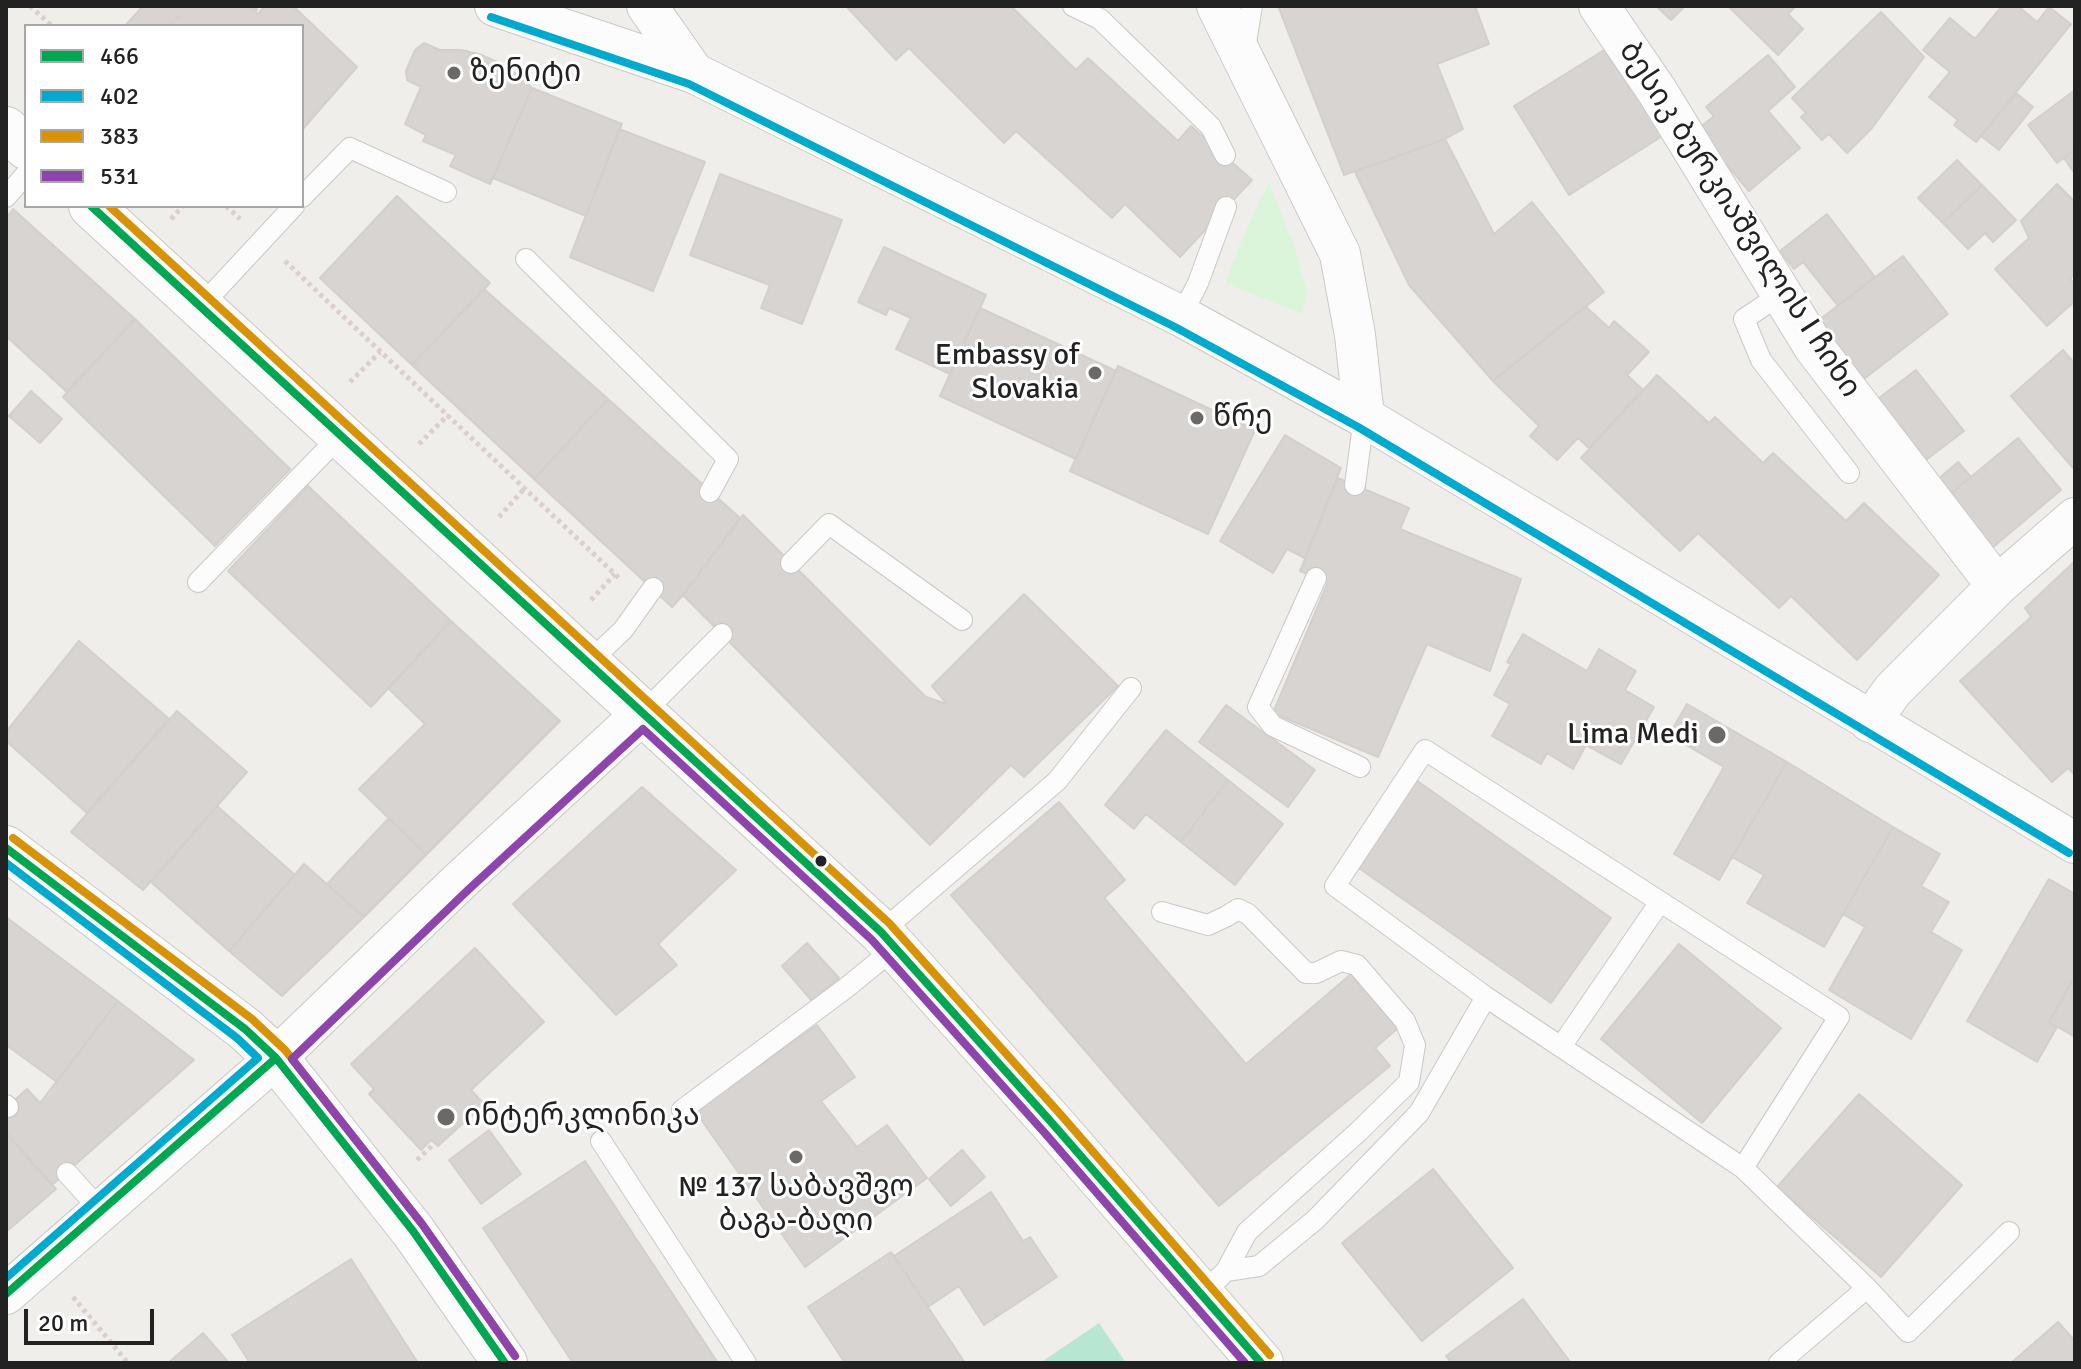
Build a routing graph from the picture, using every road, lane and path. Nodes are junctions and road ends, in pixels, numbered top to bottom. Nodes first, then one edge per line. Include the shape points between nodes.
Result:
1 (30, 6) edge
2 (495, 6) edge
3 (647, 6) edge
4 (1073, 6) edge
5 (1217, 6) edge
6 (1252, 6) edge
7 (1599, 6) edge
8 (181, 15) dead end
9 (50, 24) edge
10 (173, 24) edge
11 (1243, 59) junction
12 (694, 73) junction
13 (6, 129) edge
14 (24, 145) edge
15 (1225, 155) dead end
16 (24, 176) edge
17 (446, 192) dead end
18 (304, 195) edge
19 (6, 197) edge
20 (1226, 207) dead end
21 (93, 208) edge
22 (181, 208) edge
23 (228, 208) edge
24 (292, 208) edge
25 (171, 219) dead end
26 (262, 240) junction
27 (526, 259) dead end
28 (1780, 295) junction
29 (201, 306) junction
30 (1181, 316) junction
31 (380, 352) junction
32 (350, 382) dead end
33 (448, 415) junction
34 (1364, 417) junction
35 (341, 435) junction
36 (419, 444) dead end
37 (1849, 473) dead end
38 (1355, 485) dead end
39 (525, 488) junction
40 (710, 492) dead end
41 (499, 517) dead end
42 (2075, 518) edge
43 (791, 563) dead end
44 (615, 574) junction
45 (1316, 578) dead end
46 (198, 582) dead end
47 (1997, 586) junction
48 (649, 595) joint
49 (591, 600) dead end
50 (962, 620) dead end
51 (722, 634) dead end
52 (588, 663) junction
53 (1131, 688) dead end
54 (643, 713) junction
55 (1870, 722) junction
56 (1360, 767) dead end
57 (2075, 843) edge
58 (6, 848) edge
59 (1660, 902) junction
60 (1162, 912) dead end
61 (888, 940) junction
62 (1486, 997) junction
63 (1562, 1045) junction
64 (276, 1058) junction
65 (682, 1110) dead end
66 (601, 1141) dead end
67 (435, 1143) dead end
68 (417, 1160) dead end
69 (1743, 1168) junction
70 (67, 1173) dead end
71 (101, 1211) junction
72 (2009, 1232) dead end
73 (1213, 1283) junction
74 (1867, 1288) junction
75 (6, 1294) edge
76 (73, 1297) dead end
77 (128, 1363) edge
78 (505, 1363) edge
79 (746, 1363) edge
80 (1261, 1363) edge
81 (1779, 1363) edge

1 - 9 path
2 - 12 street
3 - 12 street
4 - 15 lane via 1100,19 1211,127
5 - 11 street
6 - 11 lane
7 - 28 street, ბესიკ ბურკიაშვილის I ჩიხი via 1657,91
8 - 10 path
11 - 34 street via 1340,254
12 - 30 street
13 - 14 street
16 - 19 lane
17 - 18 lane via 350,148
20 - 30 lane
21 - 29 street
22 - 25 path
23 - 26 path
24 - 26 lane
26 - 29 lane
26 - 31 path
27 - 40 lane via 728,459
28 - 37 lane via 1744,319 1761,360
28 - 47 street, ბესიკ ბურკიაშვილის I ჩიხი
29 - 35 street
30 - 34 street
31 - 32 path
31 - 33 path
33 - 36 path
33 - 39 path
34 - 38 lane
34 - 55 street
35 - 46 lane
35 - 52 street
39 - 41 path
39 - 44 path
42 - 47 street
43 - 50 lane via 829,524
44 - 48 path
44 - 49 path
45 - 56 lane via 1258,707 1273,726
47 - 55 street via 1893,690
48 - 52 lane via 623,630
51 - 54 lane
52 - 54 street
53 - 61 lane via 1057,781
54 - 61 street
54 - 64 street
55 - 57 street
58 - 64 street
59 - 62 lane via 1425,750 1335,886
59 - 63 lane
59 - 69 lane via 1839,1017
60 - 73 lane via 1208,925 1238,909 1306,973 1341,961 1357,965 1405,1021 1415,1045 1409,1082 1247,1232
61 - 65 lane via 846,988
61 - 73 street via 1052,1123
62 - 63 lane
62 - 73 lane via 1419,1113 1293,1239 1259,1266
63 - 69 lane
64 - 71 street
64 - 78 street via 413,1231
66 - 79 lane
67 - 68 path
69 - 74 lane
70 - 71 lane
71 - 75 street
72 - 74 lane via 1908,1332
73 - 80 street
74 - 81 lane
76 - 77 path

